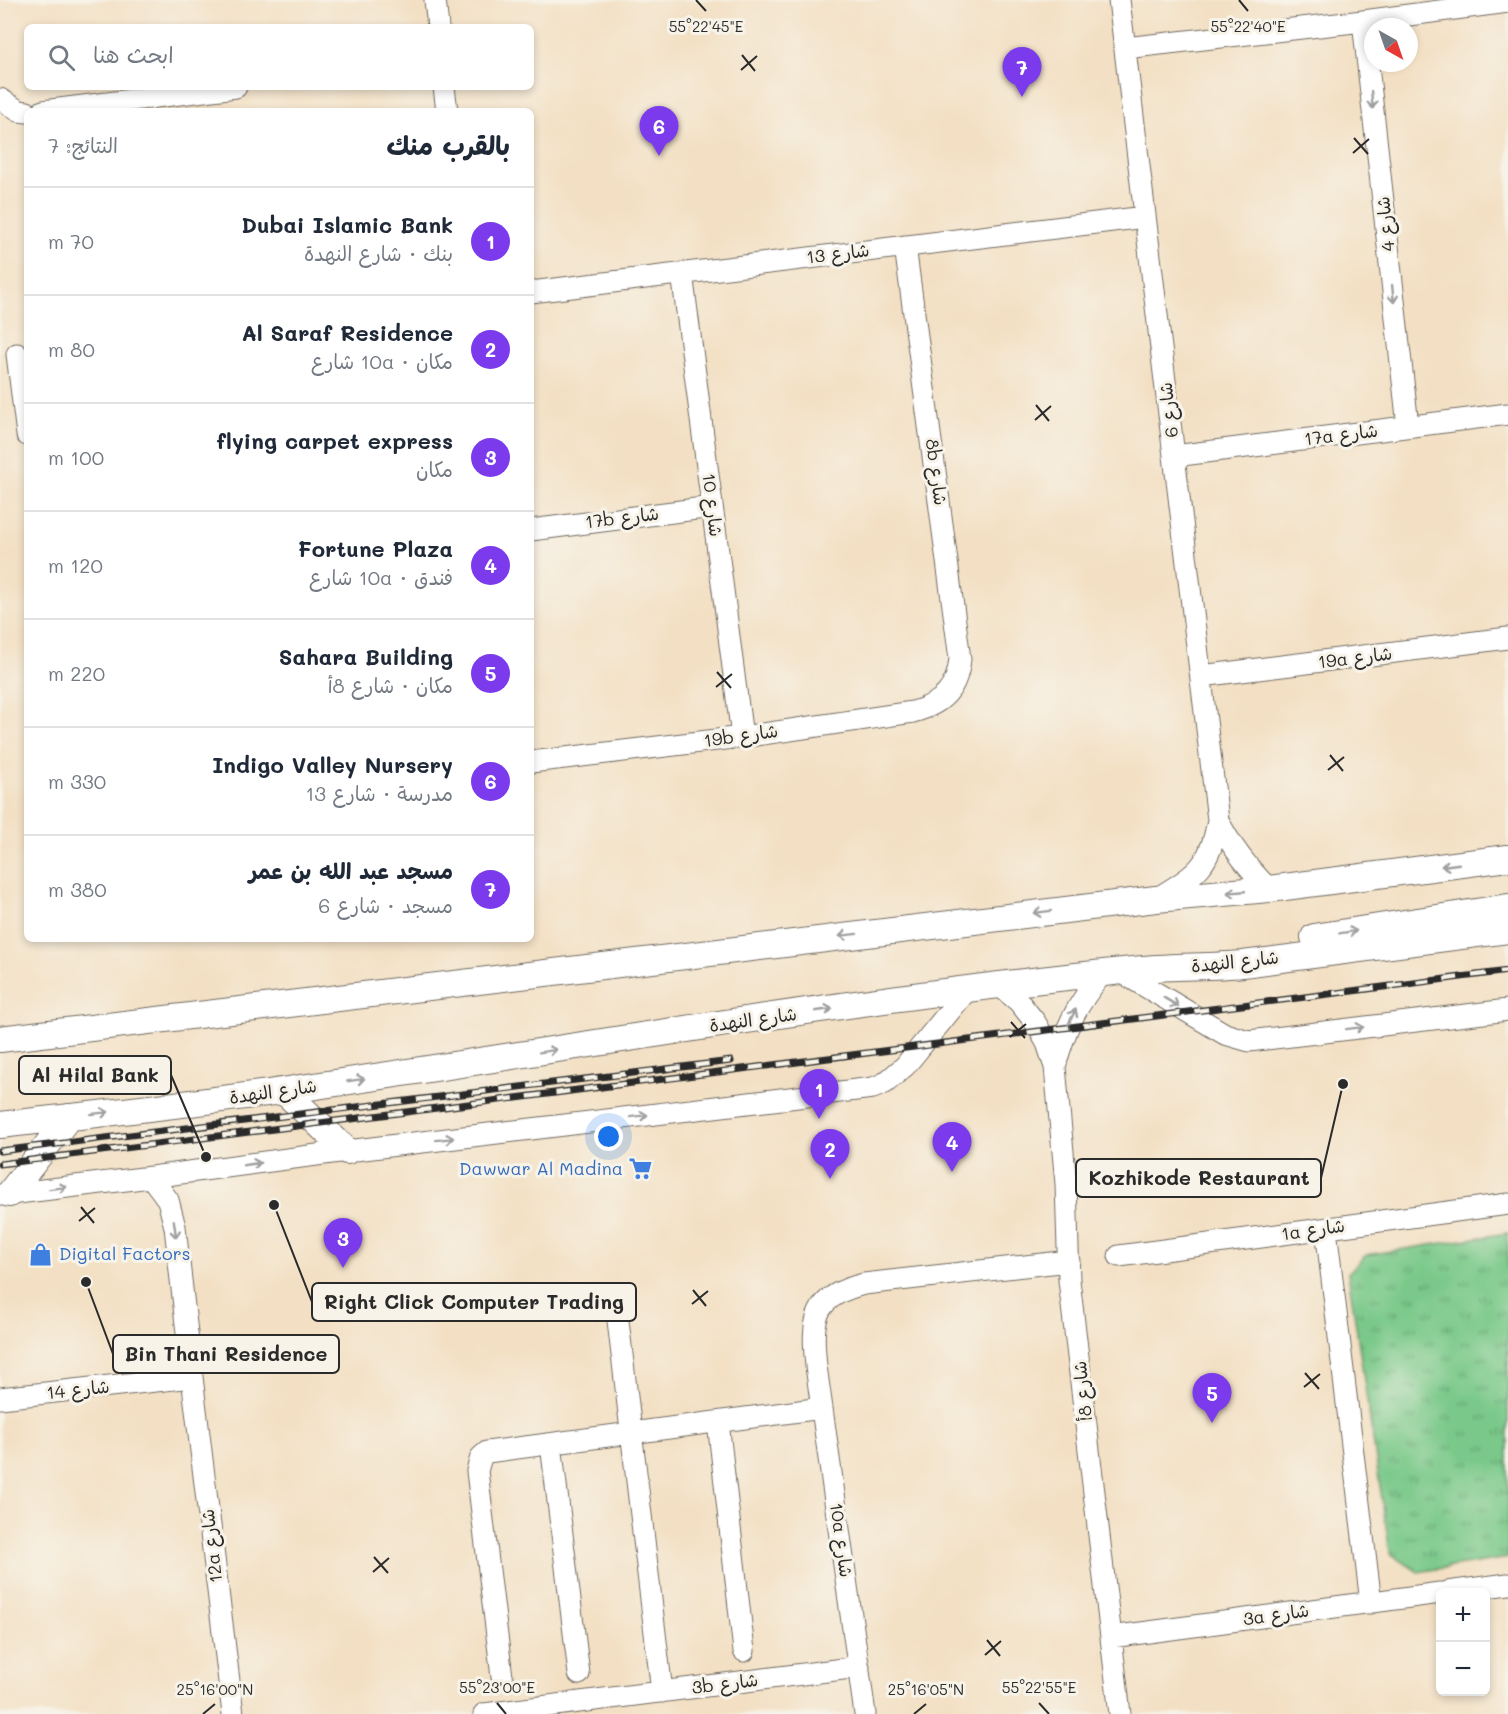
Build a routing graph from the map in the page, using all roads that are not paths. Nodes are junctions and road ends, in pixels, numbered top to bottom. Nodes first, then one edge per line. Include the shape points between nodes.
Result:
1 (435, 0) edge
2 (1119, 0) edge
3 (1508, 2) edge
4 (1363, 21) junction
5 (438, 24) edge
6 (1125, 48) junction
7 (212, 90) edge
8 (444, 90) edge
9 (0, 99) edge
10 (67, 108) edge
11 (447, 108) edge
12 (23, 111) edge
13 (1145, 217) junction
14 (905, 246) junction
15 (682, 273) junction
16 (534, 292) edge
17 (15, 354) edge
18 (1508, 414) edge
19 (24, 415) edge
20 (1408, 426) junction
21 (1174, 456) junction
22 (712, 507) junction
23 (534, 530) edge
24 (1508, 638) edge
25 (1201, 676) junction
26 (946, 694) joint
27 (742, 737) junction
28 (534, 762) edge
29 (1218, 820) junction
30 (1508, 858) edge
31 (1269, 889) junction
32 (1156, 899) junction
33 (1508, 907) edge
34 (1508, 930) edge
35 (1146, 969) junction
36 (1111, 973) junction
37 (1000, 986) junction
38 (967, 990) junction
39 (1508, 1010) edge
40 (0, 1039) edge
41 (1056, 1067) junction
42 (284, 1091) junction
43 (69, 1117) junction
44 (0, 1125) edge
45 (347, 1151) junction
46 (151, 1177) junction
47 (5, 1194) edge
48 (1508, 1204) edge
49 (1326, 1228) junction
50 (1119, 1256) dead end
51 (1069, 1261) junction
52 (616, 1304) dead end
53 (192, 1377) junction
54 (0, 1398) edge
55 (822, 1408) junction
56 (718, 1422) junction
57 (631, 1434) junction
58 (550, 1444) junction
59 (1508, 1584) edge
60 (1481, 1588) edge
61 (1436, 1594) edge
62 (1371, 1603) junction
63 (1111, 1637) junction
64 (744, 1651) dead end
65 (858, 1667) junction
66 (579, 1674) dead end
67 (502, 1677) dead end
68 (662, 1692) junction
69 (233, 1714) edge
70 (484, 1714) edge
71 (865, 1714) edge
72 (1120, 1714) edge

1 - 5 street
2 - 6 street, شارع 6
3 - 4 street
4 - 6 street
4 -> 20 street, شارع 4
6 - 13 street, شارع 6
7 - 10 street
8 - 11 street
9 - 12 street
13 - 14 street, شارع 13
13 - 21 street, شارع 6
14 - 15 street, شارع 13
14 - 26 street, 8b شارع via 960,659 959,673
15 - 16 street, شارع 13
15 - 22 street, شارع 10
17 - 19 street
18 - 20 street, 17a شارع
20 - 21 street, 17a شارع
21 - 25 street, شارع 6
22 - 23 street, 17b شارع
22 - 27 street, شارع 10
24 - 25 street, 19a شارع
25 - 29 street, شارع 6
26 - 27 street, 19b شارع via 937,703 912,712
27 - 28 street, 19b شارع
29 - 31 street, شارع 6 via 1240,858
29 - 32 street, شارع 6 via 1214,845 1206,861
30 -> 31 main road
31 -> 32 main road
32 -> 40 main road
35 -> 33 main road via 1201,953
34 - 35 main road, شارع النهدة via 1243,964
35 - 36 main road, شارع النهدة
36 - 37 main road, شارع النهدة
36 -> 39 street via 1225,1035 1249,1041
41 -> 36 street, شارع 8أ via 1071,1017 1085,994
37 - 38 main road, شارع النهدة
37 - 41 street, شارع 8أ via 1035,1022
42 -> 38 main road, شارع النهدة
45 -> 38 street via 873,1088 905,1066
41 - 51 street, شارع 8أ
43 -> 42 main road, شارع النهدة
42 - 45 main road
43 - 44 main road, شارع النهدة
43 - 47 main road
46 -> 45 street
47 -> 46 street
46 -> 53 street, 12a شارع via 173,1213
48 - 49 street, 1a شارع
49 - 50 street, 1a شارع
49 - 62 street
51 - 55 street, 10a شارع via 864,1284 850,1282 823,1290 812,1299 802,1326 816,1366
51 - 63 street, شارع 8أ
52 - 57 street
53 - 54 street, شارع 14
53 - 69 street, 12a شارع
55 - 56 street
55 - 65 street, 10a شارع
56 - 57 street
56 - 64 street
57 - 58 street
57 - 68 street
58 - 66 street
58 - 67 street via 494,1450 481,1457 478,1464
59 - 60 street
61 - 62 street, 3a شارع
62 - 63 street, 3a شارع
63 - 72 street, شارع 8أ
65 - 68 street, 3b شارع
65 - 71 street, 10a شارع
68 - 70 street, 3b شارع

